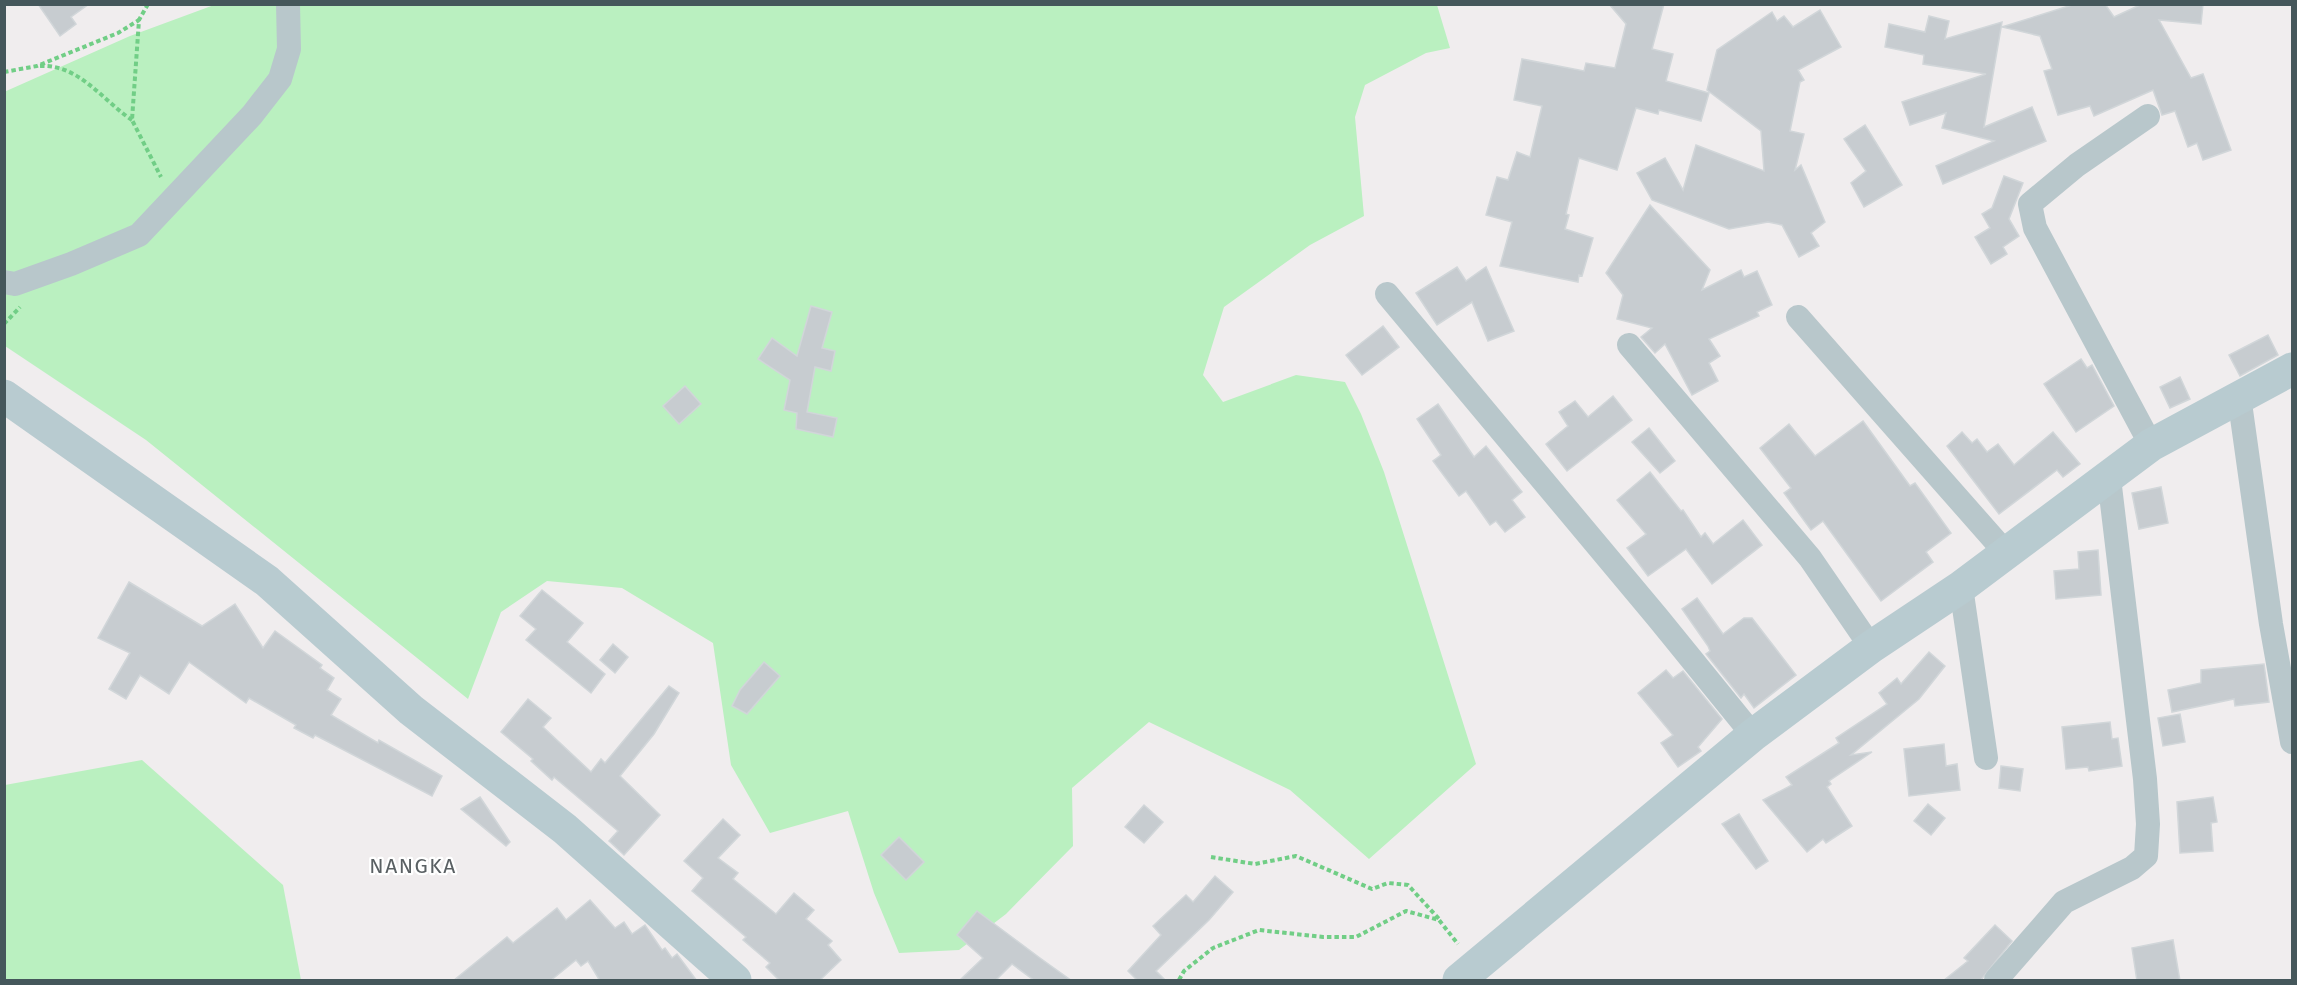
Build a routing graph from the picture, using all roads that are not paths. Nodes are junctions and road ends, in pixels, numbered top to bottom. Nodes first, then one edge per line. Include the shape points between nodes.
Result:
1 (288, 4) edge
2 (2148, 116) dead end
3 (8, 279) edge
4 (1387, 294) dead end
5 (1798, 317) dead end
6 (1629, 345) dead end
7 (2292, 369) edge
8 (4, 396) edge
9 (2239, 396) junction
10 (2151, 445) junction
11 (2109, 478) junction
12 (2006, 553) junction
13 (1961, 587) junction
14 (1871, 646) junction
15 (1753, 735) junction
16 (2292, 742) edge
17 (1986, 758) dead end
18 (1467, 973) edge
19 (735, 981) edge
20 (1996, 981) edge

1 - 3 street via 289,49 280,79 252,115 139,236 71,264
2 - 10 street via 2077,165 2030,204 2035,228
4 - 15 street
5 - 12 street
6 - 14 street via 1810,558
7 - 9 street
8 - 19 street via 267,581 411,710 565,830
9 - 10 street
9 - 16 street
10 - 11 street
11 - 12 street
11 - 20 street via 2145,778 2146,856 2132,868 2064,902
12 - 13 street
13 - 14 street
13 - 17 street
14 - 15 street
15 - 18 street

